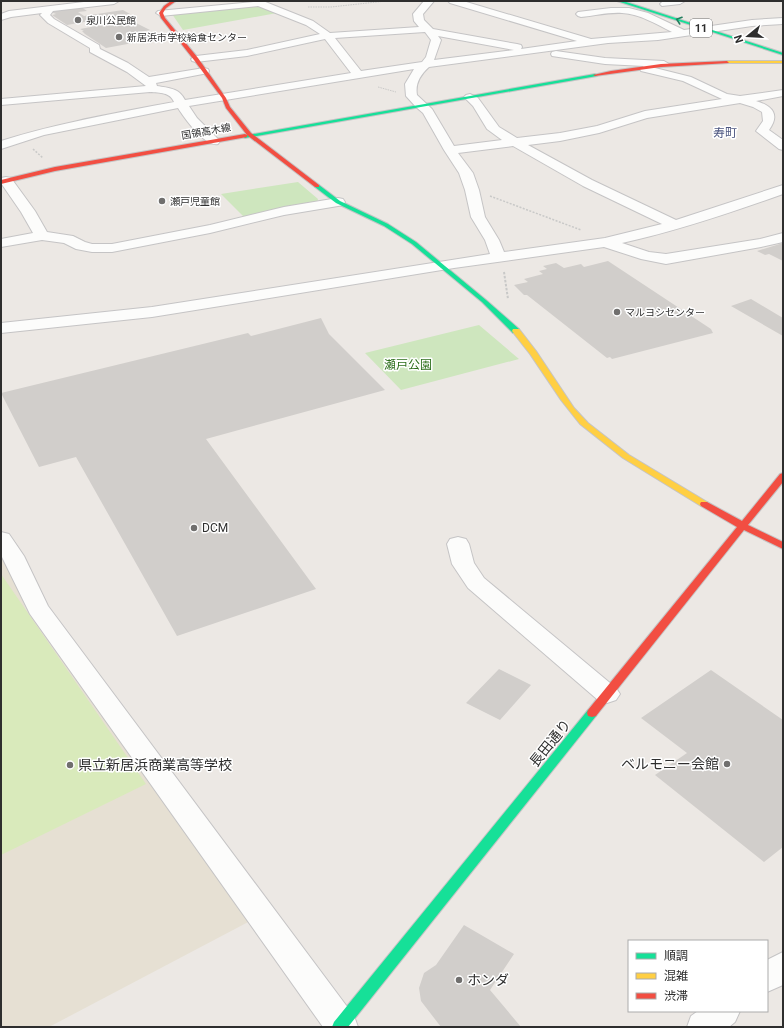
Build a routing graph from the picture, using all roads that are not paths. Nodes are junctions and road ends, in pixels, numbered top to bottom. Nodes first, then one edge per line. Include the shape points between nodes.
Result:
1 (114, 1) edge
2 (174, 1) edge
3 (453, 1) edge
4 (619, 1) edge
5 (655, 1) edge
6 (680, 1) edge
7 (154, 2) edge
8 (258, 2) edge
9 (425, 2) edge
10 (68, 4) edge
11 (665, 4) junction
12 (49, 10) junction
13 (163, 10) junction
14 (686, 10) dead end
15 (4, 14) edge
16 (581, 14) dead end
17 (715, 19) dead end
18 (552, 20) dead end
19 (522, 21) junction
20 (783, 21) edge
21 (736, 25) junction
22 (706, 29) junction
23 (429, 30) junction
24 (682, 33) junction
25 (763, 33) dead end
26 (328, 36) junction
27 (592, 42) junction
28 (538, 50) junction
29 (783, 54) edge
30 (196, 59) junction
31 (783, 62) edge
32 (426, 64) junction
33 (664, 64) junction
34 (641, 67) junction
35 (204, 71) junction
36 (358, 74) junction
37 (148, 85) junction
38 (783, 93) edge
39 (470, 97) junction
40 (294, 98) dead end
41 (225, 100) junction
42 (740, 100) junction
43 (416, 101) junction
44 (1, 102) edge
45 (181, 104) junction
46 (240, 108) joint
47 (257, 126) dead end
48 (281, 129) junction
49 (249, 134) junction
50 (214, 141) junction
51 (515, 142) junction
52 (1, 144) edge
53 (783, 146) edge
54 (450, 150) junction
55 (4, 182) edge
56 (783, 189) edge
57 (338, 202) junction
58 (676, 225) junction
59 (42, 236) junction
60 (783, 237) edge
61 (605, 242) junction
62 (1, 243) edge
63 (499, 257) junction
64 (442, 265) junction
65 (1, 328) edge
66 (783, 476) edge
67 (743, 526) junction
68 (1, 539) edge
69 (458, 544) dead end
70 (783, 546) edge
71 (607, 694) junction
72 (783, 966) edge
73 (768, 977) edge
74 (723, 1012) edge
75 (340, 1026) edge
76 (703, 1027) edge

1 - 10 street
2 - 13 main road
3 - 19 street
22 -> 4 main road, 11
5 - 11 main road, 11
6 - 11 street
7 - 13 street
8 - 13 street
8 - 26 street via 304,21
9 - 23 street via 418,14 419,21
10 - 12 street
11 - 14 main road, 11
12 - 15 street
12 - 37 street via 45,15 51,21 95,47 94,50 125,67
13 - 30 main road, 国領高木線
16 - 24 street via 631,11
17 - 21 main road, 11
18 - 19 street
19 - 27 street
20 - 21 street
21 - 22 street
21 - 25 main road, 11
22 - 24 street
22 - 29 main road, 11
23 - 26 street
23 - 28 street
23 - 32 street via 436,40
24 - 27 street
26 - 30 street via 247,53
26 - 36 street
27 - 28 street
27 - 33 street
28 - 32 street
28 - 33 street via 589,60
30 - 35 main road, 国領高木線
31 - 33 main road via 722,61
32 - 36 street
32 - 43 street via 418,71 412,84
33 - 34 main road
34 - 39 main road
34 - 42 street via 685,79
35 - 37 street
35 - 41 main road, 国領高木線
36 - 41 street
37 - 44 street
37 - 45 street via 177,95
38 - 42 street
39 - 43 main road
39 - 51 street via 480,106 491,126
40 - 46 street
41 - 45 street
41 - 46 main road
41 - 49 main road, 国領高木線
42 - 51 street via 645,115 599,129 560,137
42 - 53 street via 766,110 770,118 762,131
43 - 48 main road
43 - 54 street via 428,111
45 - 50 street via 192,121
45 - 52 street via 87,122
47 - 48 main road
48 - 49 main road
49 - 50 main road, 国領高木線
49 - 57 main road
50 - 55 main road, 国領高木線 via 55,169
51 - 54 street
51 - 58 street via 566,173
54 - 63 street via 466,173 478,217
55 - 59 street via 28,212
56 - 58 street
57 - 59 street via 112,248 92,248 68,239
57 - 64 main road via 386,225
58 - 61 street
59 - 62 street
60 - 61 street via 666,259 646,256
61 - 63 street
63 - 64 street
64 - 65 street via 152,312
64 - 67 main road via 525,341 555,388 581,421 642,468
66 - 67 main road, 長田通り
67 - 70 main road
67 - 71 main road, 長田通り
68 - 75 street via 13,556 38,609
69 - 71 street via 463,564 476,584
71 - 75 main road, 長田通り
72 - 73 street
74 - 76 street

